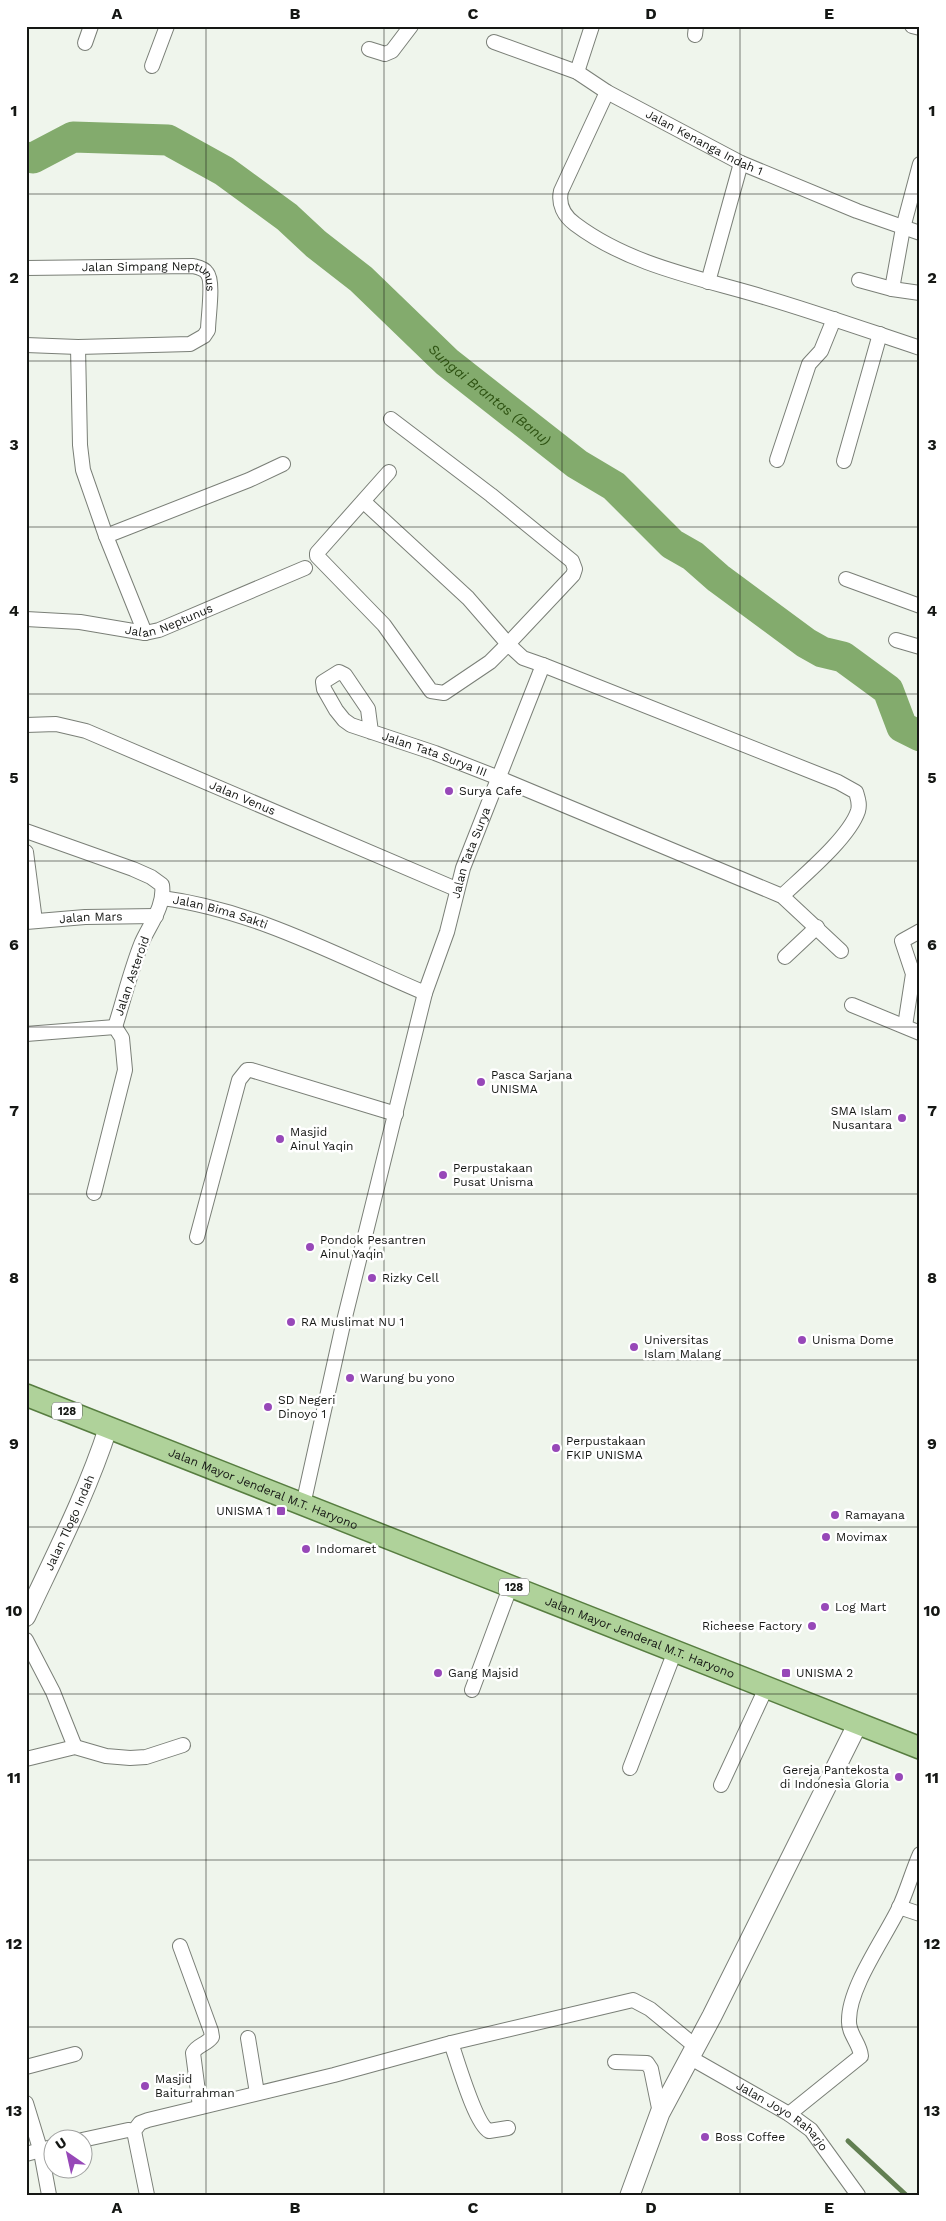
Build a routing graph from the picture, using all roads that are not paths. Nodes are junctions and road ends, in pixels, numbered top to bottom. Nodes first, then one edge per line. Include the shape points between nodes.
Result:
1 (91, 26) edge
2 (166, 26) edge
3 (411, 26) edge
4 (912, 26) edge
5 (920, 28) edge
6 (590, 32) edge
7 (494, 42) dead end
8 (85, 43) dead end
9 (369, 49) dead end
10 (152, 66) dead end
11 (577, 72) junction
12 (607, 92) junction
13 (741, 163) junction
14 (920, 164) edge
15 (902, 228) junction
16 (920, 233) edge
17 (26, 268) edge
18 (859, 280) dead end
19 (708, 282) junction
20 (892, 289) junction
21 (920, 293) edge
22 (834, 319) junction
23 (880, 334) junction
24 (26, 345) edge
25 (78, 347) junction
26 (920, 348) edge
27 (391, 419) dead end
28 (777, 460) dead end
29 (844, 461) dead end
30 (283, 464) dead end
31 (390, 472) dead end
32 (364, 502) junction
33 (106, 536) junction
34 (305, 568) dead end
35 (846, 579) dead end
36 (920, 606) edge
37 (26, 619) edge
38 (145, 633) junction
39 (896, 640) dead end
40 (508, 644) junction
41 (920, 647) edge
42 (543, 665) junction
43 (26, 725) edge
44 (371, 732) dead end
45 (499, 778) junction
46 (26, 831) edge
47 (26, 852) edge
48 (456, 889) junction
49 (782, 896) junction
50 (162, 898) junction
51 (156, 916) junction
52 (31, 922) edge
53 (817, 928) junction
54 (920, 931) edge
55 (841, 951) dead end
56 (785, 958) dead end
57 (425, 993) junction
58 (852, 1005) dead end
59 (904, 1026) junction
60 (115, 1027) junction
61 (920, 1033) edge
62 (26, 1034) edge
63 (396, 1114) junction
64 (94, 1193) dead end
65 (197, 1237) dead end
66 (26, 1395) edge
67 (108, 1428) junction
68 (303, 1505) junction
69 (511, 1586) junction
70 (26, 1617) edge
71 (26, 1640) edge
72 (674, 1651) junction
73 (766, 1688) junction
74 (472, 1690) dead end
75 (858, 1723) junction
76 (183, 1745) dead end
77 (75, 1748) junction
78 (920, 1748) edge
79 (26, 1759) edge
80 (630, 1768) dead end
81 (721, 1785) dead end
82 (920, 1854) edge
83 (899, 1907) junction
84 (920, 1914) edge
85 (180, 1946) dead end
86 (248, 2038) dead end
87 (451, 2042) junction
88 (692, 2051) junction
89 (75, 2054) dead end
90 (615, 2062) dead end
91 (26, 2067) edge
92 (256, 2093) junction
93 (26, 2103) edge
94 (200, 2107) junction
95 (660, 2113) junction
96 (789, 2114) junction
97 (508, 2128) dead end
98 (134, 2131) junction
99 (92, 2138) edge
100 (42, 2139) edge
101 (42, 2151) edge
102 (26, 2154) edge
103 (48, 2178) edge
104 (49, 2195) edge
105 (147, 2195) edge
106 (630, 2195) edge
107 (858, 2195) edge

1 - 8 street
2 - 10 street
3 - 9 street via 392,52 385,54
4 - 5 street
6 - 11 street
7 - 11 street, Jalan Kenanga Indah 1
11 - 12 street, Jalan Kenanga Indah 1
12 - 13 street, Jalan Kenanga Indah 1
12 - 19 street via 561,191 561,207 573,223 620,251
13 - 15 street, Jalan Kenanga Indah 1
13 - 19 street
14 - 15 street
15 - 16 street, Jalan Kenanga Indah 1
15 - 20 street
17 - 25 street, Jalan Simpang Neptunus via 193,266 208,273 208,330 198,340 190,344
18 - 20 street
19 - 22 street
20 - 21 street
22 - 23 street
22 - 28 street via 821,351 808,364
23 - 26 street
23 - 29 street
24 - 25 street, Jalan Simpang Neptunus
25 - 33 street via 79,436 83,470
27 - 40 street via 572,561 573,575
30 - 33 street
31 - 32 street
32 - 40 street via 468,598
32 - 40 street via 317,556 384,625 431,691 444,693 490,662
33 - 38 street
34 - 38 street, Jalan Neptunus
35 - 36 street
37 - 38 street, Jalan Neptunus via 80,622
39 - 41 street
40 - 42 street via 523,658
42 - 45 street, Jalan Tata Surya
42 - 49 street via 856,792 859,801 853,821 838,842
43 - 48 street, Jalan Venus via 56,724 86,731
44 - 45 street, Jalan Tata Surya III
45 - 48 street, Jalan Tata Surya
45 - 49 street, Jalan Tata Surya III
46 - 50 street, Jalan Bima Sakti via 151,877 162,885
47 - 52 street
48 - 57 street, Jalan Tata Surya via 447,932
49 - 53 street, Jalan Tata Surya III
50 - 51 street, Jalan Asteroid
50 - 57 street, Jalan Bima Sakti via 245,917
51 - 52 street, Jalan Mars
51 - 60 street, Jalan Asteroid via 142,943
53 - 55 street, Jalan Tata Surya III
53 - 56 street
54 - 59 street via 902,941 913,974
57 - 63 street, Jalan Tata Surya
58 - 59 street
59 - 61 street
60 - 62 street
60 - 64 street via 122,1038 125,1070
63 - 65 street via 247,1070 239,1080
63 - 68 street, Jalan Tata Surya
66 - 67 main road, 128
67 - 68 main road, Jalan Mayor Jenderal M.T. Haryono / 128
67 - 70 street, Jalan Tlogo Indah via 100,1454
68 - 69 main road, Jalan Mayor Jenderal M.T. Haryono / 128
69 - 72 main road, Jalan Mayor Jenderal M.T. Haryono / 128
69 - 74 street
71 - 77 street via 53,1692
72 - 73 main road, Jalan Mayor Jenderal M.T. Haryono / 128
72 - 80 street
73 - 75 main road, Jalan Mayor Jenderal M.T. Haryono / 128
73 - 81 street
75 - 78 main road, Jalan Mayor Jenderal M.T. Haryono / 128
75 - 88 main road
76 - 77 street via 130,1758
77 - 79 street
82 - 83 street
83 - 84 street
83 - 96 street via 851,2008 850,2031 861,2056
85 - 94 street via 212,2037 193,2053
86 - 92 street
87 - 88 street, Jalan Joyo Raharjo via 633,2000 650,2009
87 - 92 street, Jalan Joyo Raharjo
87 - 97 street via 482,2126 489,2131
88 - 95 main road
88 - 96 street, Jalan Joyo Raharjo
89 - 91 street
90 - 95 street via 647,2063
92 - 94 street, Jalan Joyo Raharjo
93 - 100 street
94 - 98 street, Jalan Joyo Raharjo via 148,2120 140,2123
95 - 106 main road
96 - 107 street, Jalan Joyo Raharjo via 811,2130
98 - 99 street
98 - 105 street
101 - 102 street
103 - 104 street

